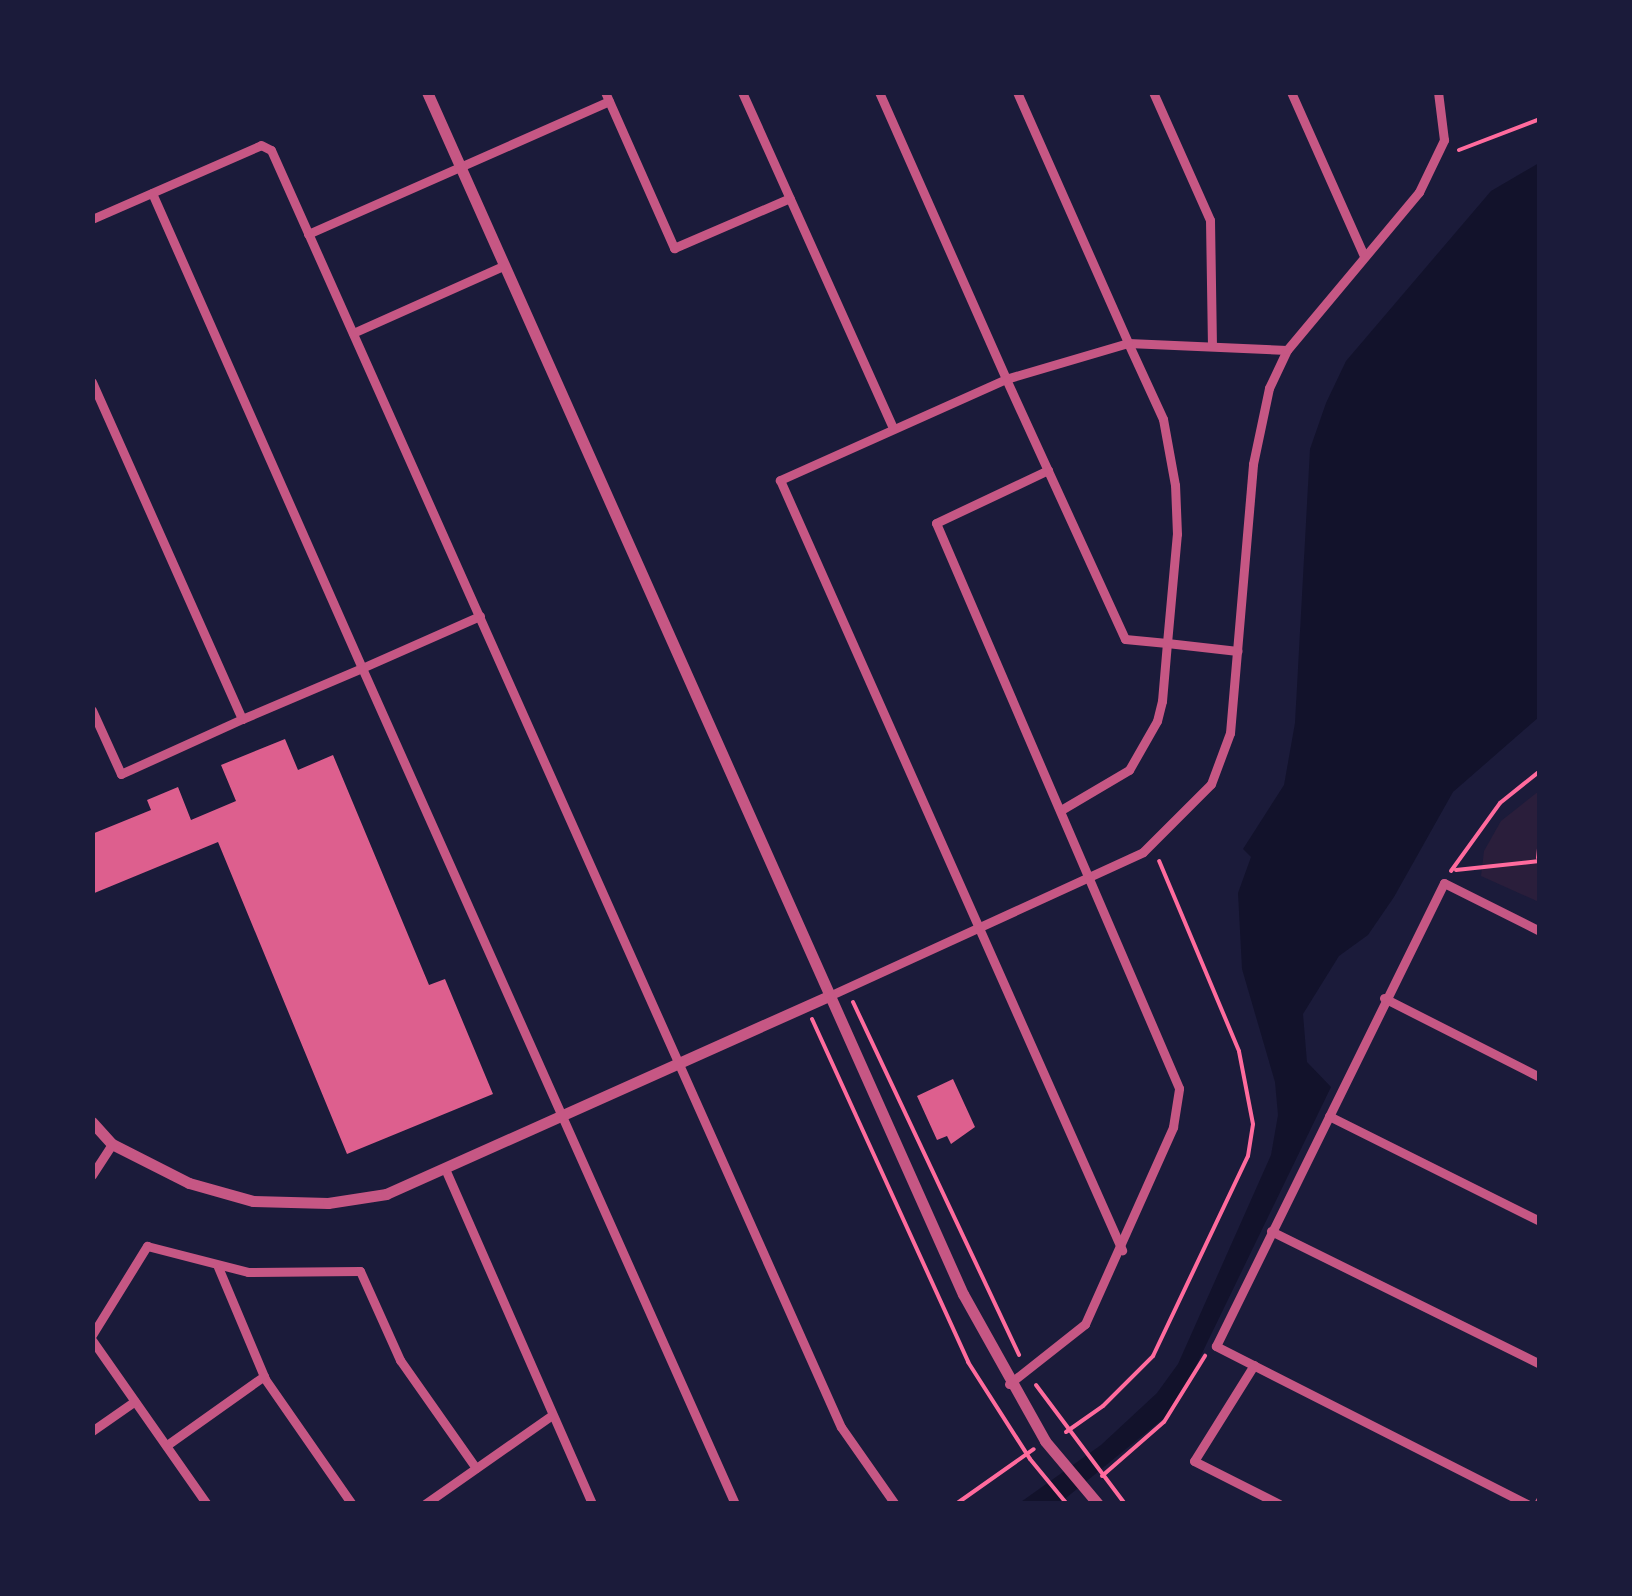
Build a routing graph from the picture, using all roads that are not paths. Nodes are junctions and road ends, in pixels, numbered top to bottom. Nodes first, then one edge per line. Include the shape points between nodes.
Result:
1 (426, 92) edge
2 (742, 92) edge
3 (879, 92) edge
4 (1016, 92) edge
5 (1153, 92) edge
6 (1290, 92) edge
7 (1438, 92) edge
8 (607, 97) edge
9 (459, 166) junction
10 (152, 193) junction
11 (790, 198) junction
12 (92, 219) edge
13 (308, 234) junction
14 (1364, 256) junction
15 (503, 266) junction
16 (353, 333) junction
17 (1128, 343) junction
18 (1212, 344) junction
19 (1287, 350) junction
20 (1006, 378) junction
21 (92, 382) edge
22 (893, 428) junction
23 (1048, 470) junction
24 (480, 616) junction
25 (1167, 643) junction
26 (1238, 651) junction
27 (362, 668) junction
28 (92, 710) edge
29 (242, 719) junction
30 (1061, 810) junction
31 (1087, 880) junction
32 (979, 928) junction
33 (1540, 931) edge
34 (829, 996) junction
35 (1384, 998) junction
36 (680, 1062) junction
37 (1540, 1077) edge
38 (1329, 1116) junction
39 (563, 1117) junction
40 (92, 1122) edge
41 (112, 1144) junction
42 (446, 1170) junction
43 (92, 1175) edge
44 (1540, 1222) edge
45 (1272, 1231) junction
46 (1122, 1250) junction
47 (218, 1267) junction
48 (92, 1337) edge
49 (1540, 1364) edge
50 (1254, 1365) junction
51 (264, 1376) junction
52 (1009, 1384) junction
53 (135, 1400) junction
54 (552, 1415) junction
55 (92, 1430) edge
56 (166, 1445) junction
57 (476, 1468) junction
58 (1094, 1500) edge
59 (207, 1504) edge
60 (352, 1504) edge
61 (424, 1504) edge
62 (592, 1504) edge
63 (735, 1504) edge
64 (895, 1504) edge
65 (1279, 1504) edge
66 (1527, 1504) edge

1 - 9 street
2 - 11 street
3 - 20 street
4 - 17 street
5 - 18 street via 1210,220
6 - 14 street
7 - 14 street via 1444,140 1438,158 1419,192
8 - 9 street
8 - 11 street via 674,248
9 - 13 street
9 - 15 street
10 - 12 street
10 - 13 street via 261,144 272,150
10 - 27 street
11 - 22 street
13 - 16 street
14 - 19 street
15 - 16 street
15 - 34 street
16 - 24 street
17 - 18 street
17 - 20 street
17 - 25 street via 1163,420 1175,485
18 - 19 street
19 - 26 street via 1258,428
20 - 22 street
20 - 23 street
21 - 29 street
22 - 32 street via 780,480
23 - 25 street via 1125,639
23 - 30 street via 936,522
24 - 27 street
24 - 36 street
25 - 26 street
25 - 30 street via 1162,702 1142,754 1113,784
26 - 31 street via 1230,733 1211,784 1143,852
27 - 29 street
27 - 39 street
28 - 29 street via 121,774
30 - 31 street
31 - 32 street
31 - 46 street via 1178,1088 1173,1126
32 - 34 street
32 - 46 street
33 - 35 street via 1444,883
34 - 36 street
34 - 52 street
35 - 37 street
35 - 38 street
36 - 39 street
36 - 64 street via 841,1427
38 - 44 street
38 - 45 street
39 - 42 street
39 - 63 street
40 - 41 street
41 - 42 street via 190,1183 254,1201 328,1204 386,1194
41 - 43 street
42 - 54 street
45 - 49 street
45 - 50 street via 1216,1346
46 - 52 street via 1084,1324
47 - 48 street via 147,1246
47 - 51 street
47 - 57 street via 323,1276 360,1272 400,1360
48 - 53 street
50 - 65 street via 1194,1461
50 - 66 street
51 - 56 street
51 - 60 street
52 - 58 street
53 - 55 street
53 - 56 street
54 - 57 street
54 - 62 street
56 - 59 street
57 - 61 street

